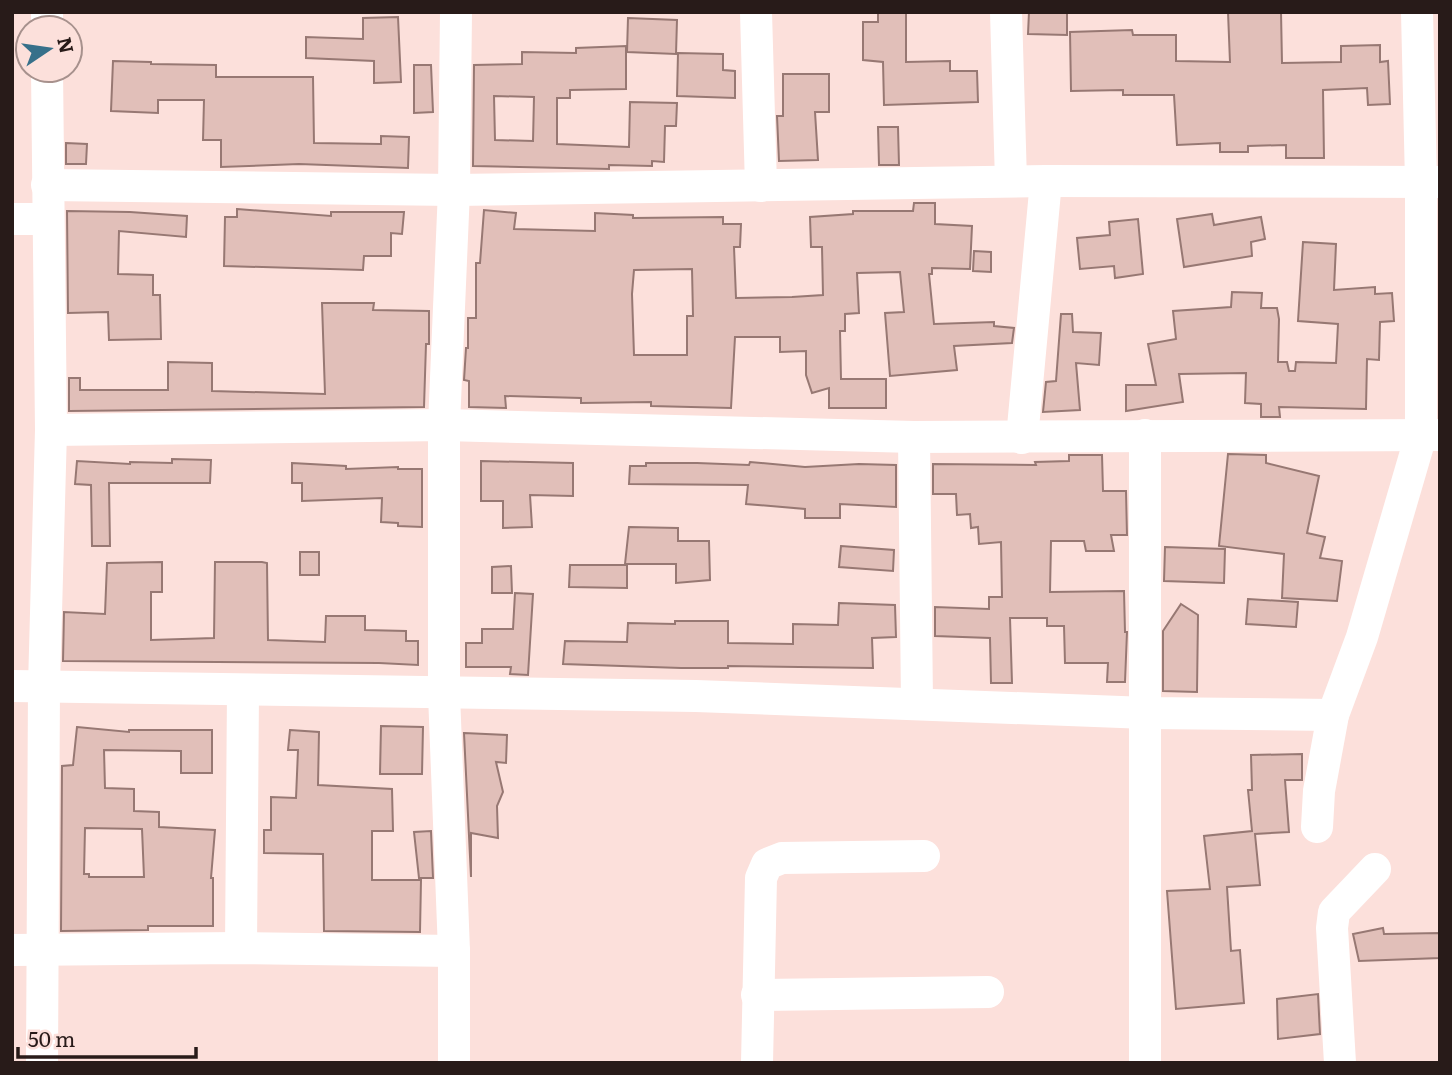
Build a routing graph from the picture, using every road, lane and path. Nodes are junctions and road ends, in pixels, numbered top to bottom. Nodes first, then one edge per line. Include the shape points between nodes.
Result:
1 (456, 12) edge
2 (756, 12) edge
3 (1006, 12) edge
4 (1417, 12) edge
5 (47, 84) edge
6 (1011, 181) junction
7 (1046, 181) junction
8 (1430, 182) edge
9 (47, 185) junction
10 (761, 186) junction
11 (454, 190) junction
12 (12, 219) edge
13 (47, 219) junction
14 (444, 425) junction
15 (51, 430) junction
16 (1145, 435) junction
17 (1430, 435) edge
18 (914, 437) junction
19 (1021, 438) junction
20 (12, 686) edge
21 (44, 686) junction
22 (243, 690) junction
23 (444, 694) junction
24 (917, 703) junction
25 (1147, 713) junction
26 (1334, 715) junction
27 (1317, 827) dead end
28 (924, 856) dead end
29 (1375, 869) dead end
30 (241, 948) junction
31 (27, 950) edge
32 (454, 951) junction
33 (988, 992) dead end
34 (757, 995) junction
35 (42, 1063) edge
36 (454, 1063) edge
37 (757, 1063) edge
38 (1146, 1063) edge
39 (1340, 1063) edge

1 - 11 street
2 - 10 street
3 - 6 street
4 - 8 street
5 - 9 street
6 - 7 street
6 - 10 street
7 - 8 street
7 - 19 street
8 - 17 street
9 - 11 street
9 - 13 street
10 - 11 street
11 - 14 street
12 - 13 street
13 - 15 street
14 - 15 street
14 - 18 street
14 - 23 street
15 - 21 street
16 - 17 street
16 - 19 street
16 - 25 street
17 - 26 street
18 - 19 street
18 - 24 street
20 - 21 street
21 - 22 street
21 - 31 street
22 - 23 street
22 - 30 street
23 - 24 street
23 - 32 street
24 - 25 street
25 - 26 street
25 - 38 street
26 - 27 street
28 - 34 street via 782,858 767,864 761,878
29 - 39 street via 1334,912
30 - 31 street
30 - 32 street
31 - 35 street
32 - 36 street
33 - 34 street
34 - 37 street

